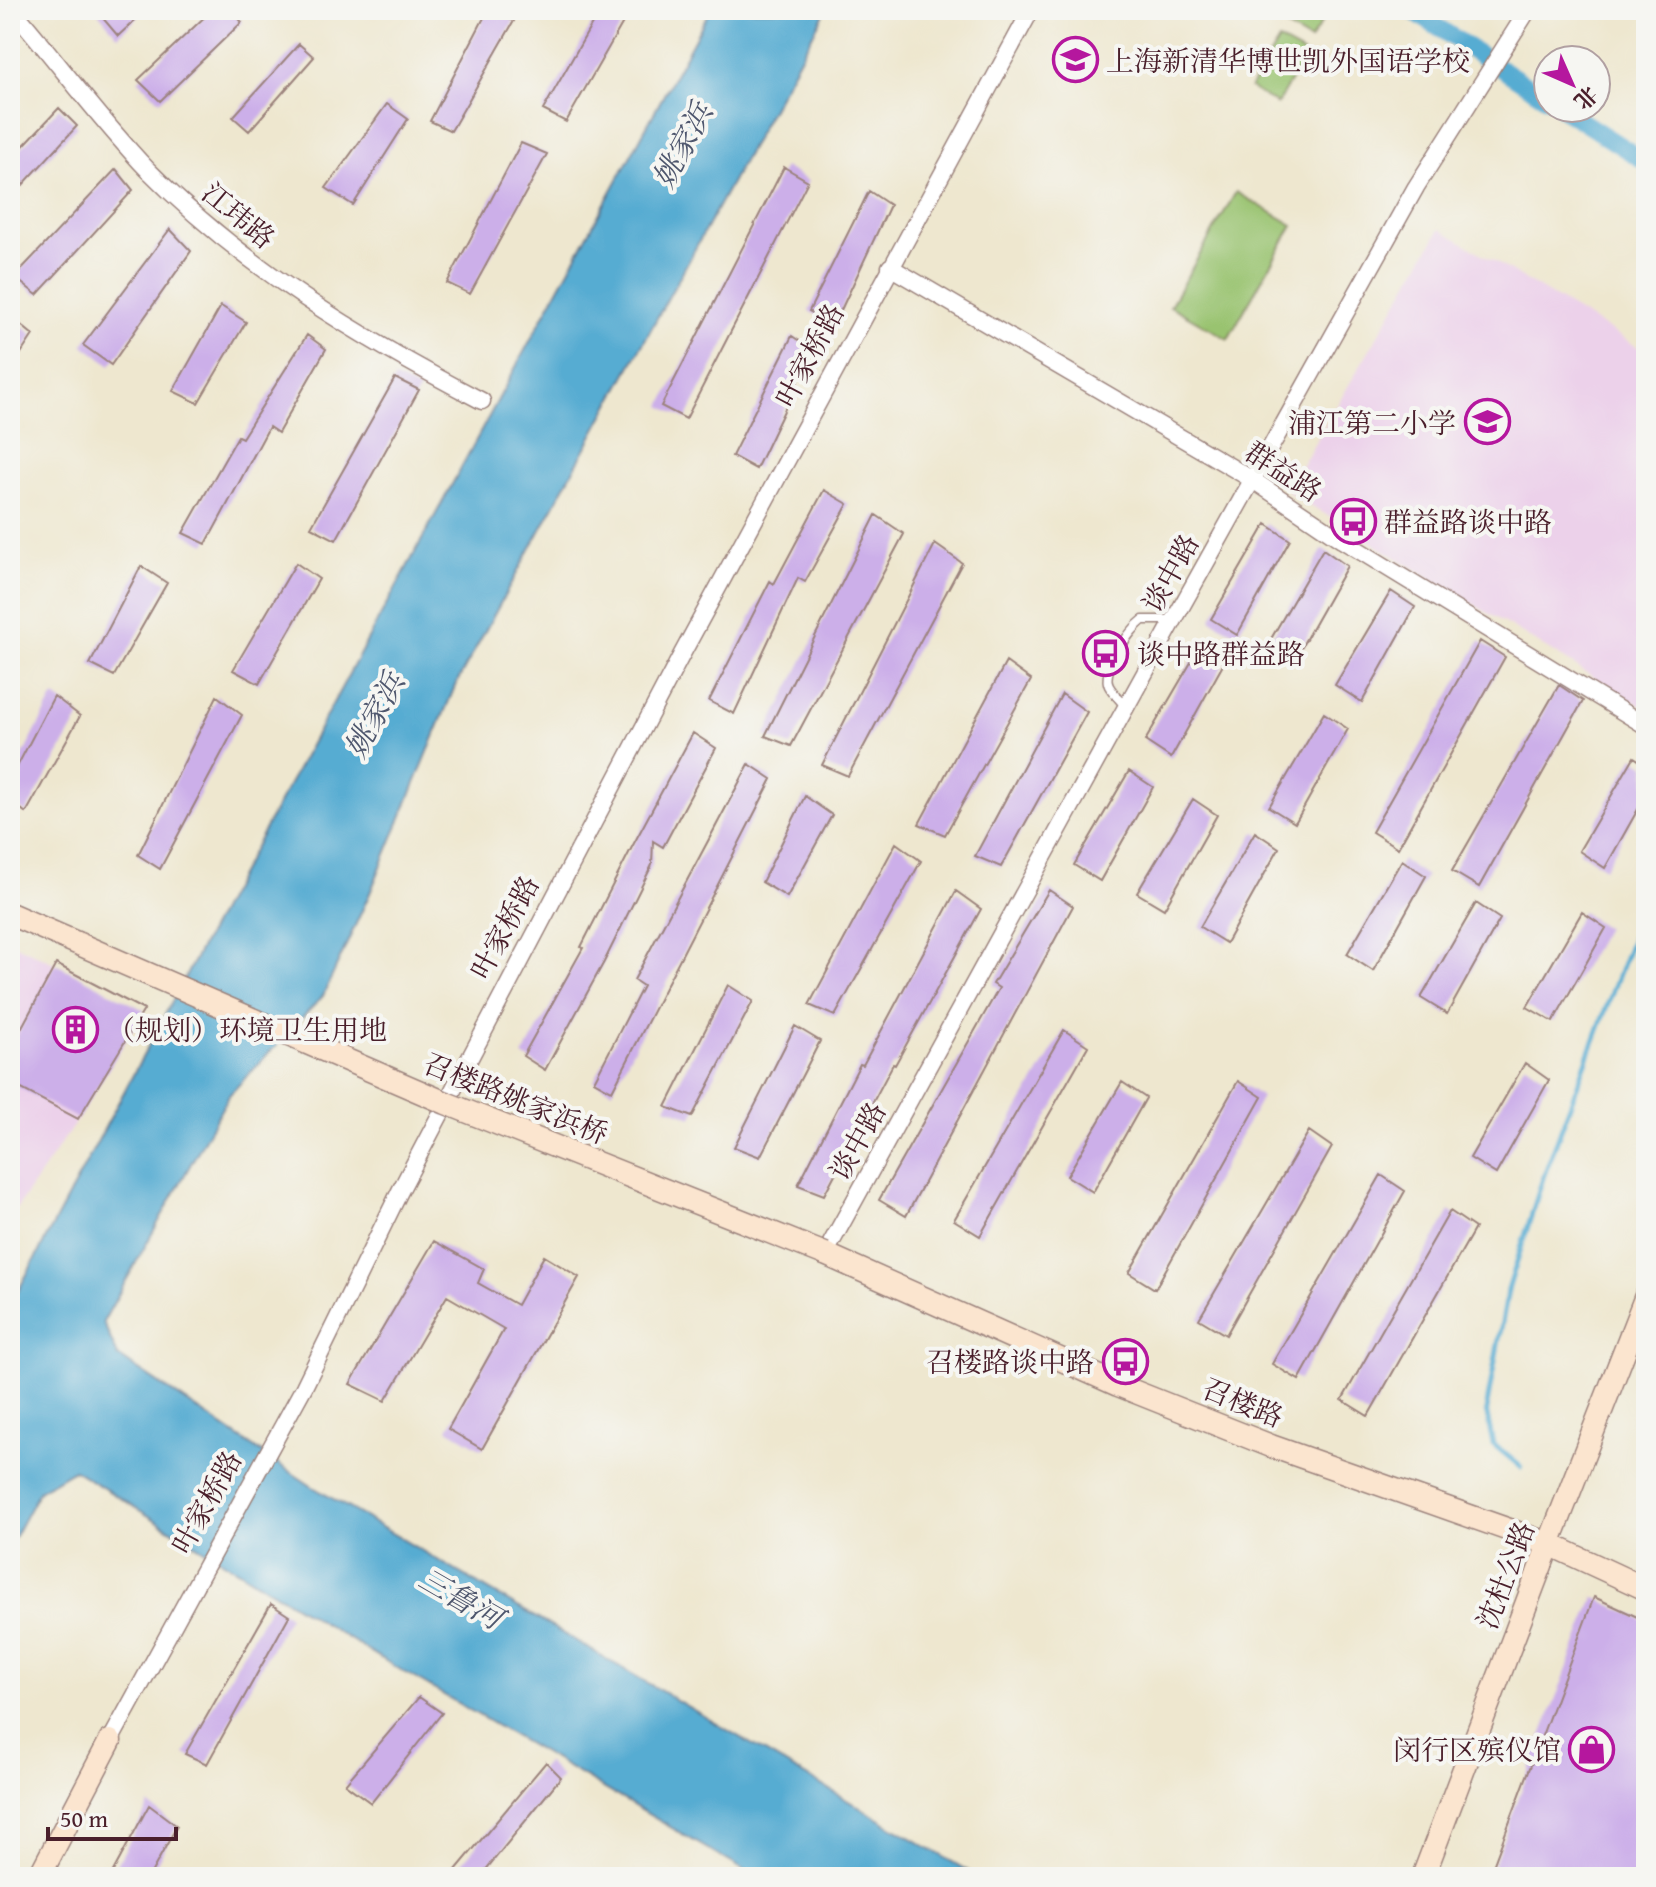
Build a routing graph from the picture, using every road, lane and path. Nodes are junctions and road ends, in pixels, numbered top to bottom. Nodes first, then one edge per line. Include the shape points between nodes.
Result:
1 (13, 10) edge
2 (1031, 10) edge
3 (1528, 10) edge
4 (890, 267) junction
5 (482, 401) dead end
6 (1253, 480) junction
7 (1174, 620) junction
8 (1126, 707) junction
9 (1646, 726) edge
10 (10, 914) edge
11 (825, 1254) junction
12 (1646, 1296) edge
13 (1549, 1544) junction
14 (1646, 1589) edge
15 (110, 1741) joint
16 (39, 1877) edge
17 (1423, 1877) edge

1 - 5 street, 江玮路 via 146,168 206,224 327,313
2 - 4 street, 叶家桥路
3 - 6 street, 谈中路 via 1416,187
4 - 6 street, 群益路
4 - 15 street, 叶家桥路 via 400,1191 304,1387
6 - 7 street, 谈中路
6 - 9 street, 群益路
7 - 8 street, 谈中路
7 - 8 lane via 1143,620 1107,671 1108,684
8 - 11 street, 谈中路
10 - 11 street, 召楼路姚家浜桥, bridge via 446,1103
11 - 13 street, 召楼路 via 1118,1385 1271,1446
12 - 13 street, 沈杜公路
13 - 14 street, 召楼路
13 - 17 street, 沈杜公路
15 - 16 street, 叶家桥路

